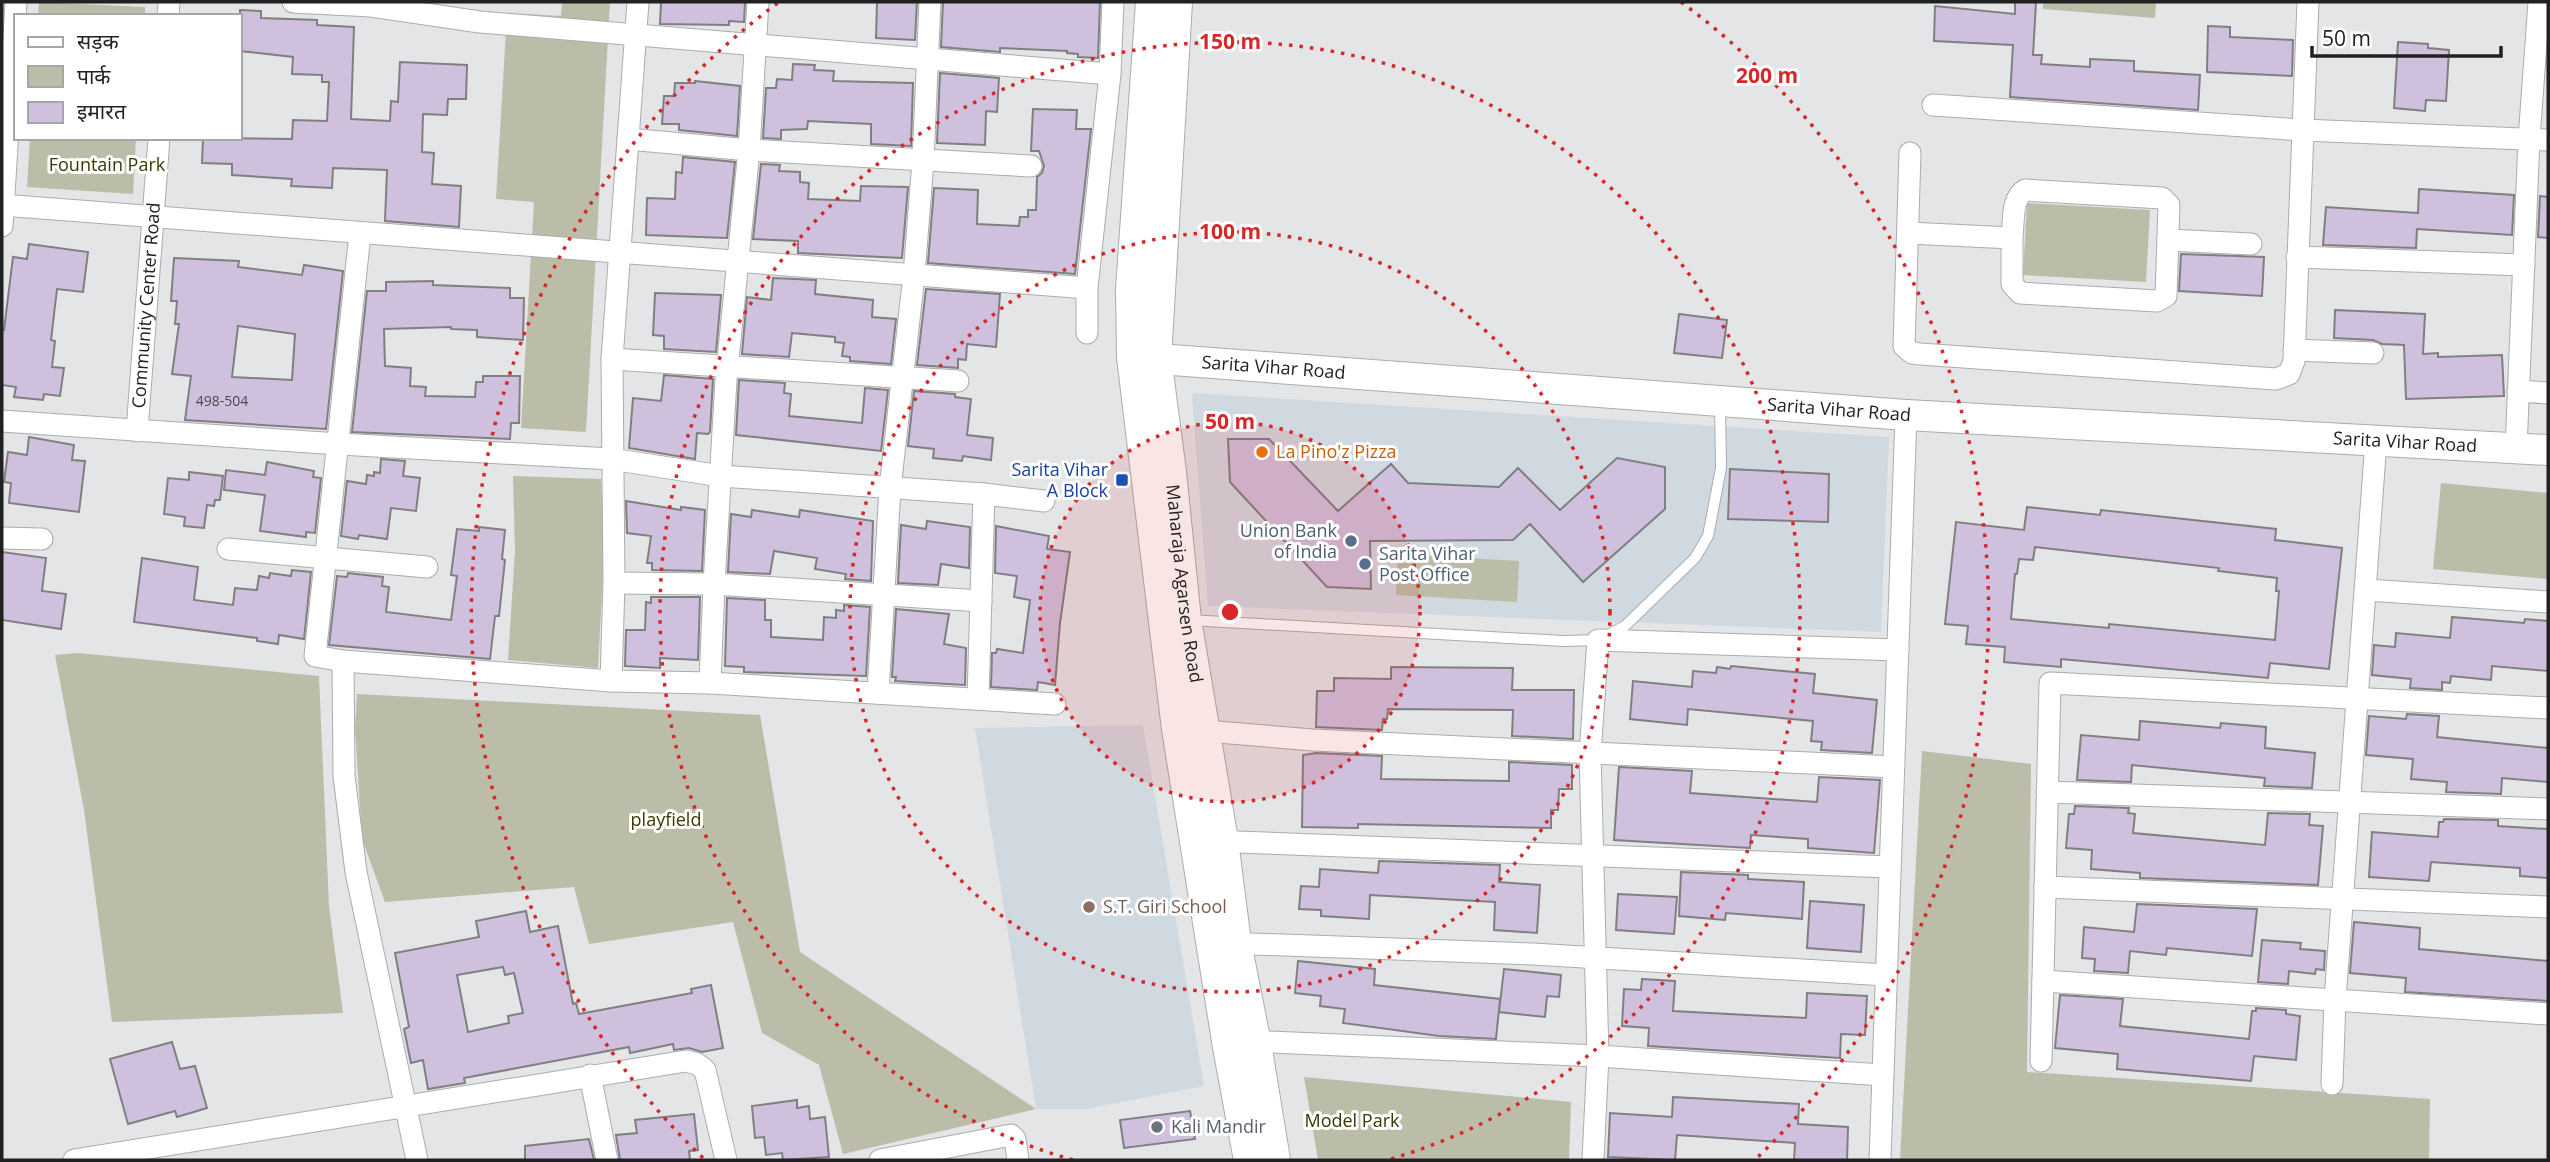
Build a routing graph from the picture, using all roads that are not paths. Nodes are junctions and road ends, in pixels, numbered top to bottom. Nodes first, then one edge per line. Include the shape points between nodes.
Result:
1 (293, 2) edge
2 (638, 2) edge
3 (758, 2) edge
4 (930, 2) edge
5 (1113, 2) edge
6 (1151, 2) edge
7 (1177, 2) edge
8 (2308, 2) edge
9 (2539, 2) edge
10 (14, 32) edge
11 (636, 33) junction
12 (756, 44) junction
13 (926, 61) junction
14 (1110, 74) junction
15 (1934, 105) dead end
16 (2302, 130) junction
17 (628, 139) junction
18 (159, 140) edge
19 (2539, 140) edge
20 (749, 150) junction
21 (1910, 153) dead end
22 (923, 162) junction
23 (1031, 166) dead end
24 (2, 212) edge
25 (153, 217) junction
26 (1908, 233) junction
27 (360, 234) junction
28 (2012, 238) junction
29 (2168, 240) junction
30 (2251, 244) dead end
31 (620, 253) junction
32 (2297, 257) junction
33 (739, 262) junction
34 (2524, 265) junction
35 (914, 275) junction
36 (1087, 288) junction
37 (1087, 332) dead end
38 (2294, 350) junction
39 (2373, 353) dead end
40 (1144, 357) junction
41 (612, 359) junction
42 (728, 365) junction
43 (902, 379) junction
44 (958, 381) dead end
45 (2518, 391) junction
46 (2548, 393) edge
47 (1720, 401) junction
48 (1906, 415) junction
49 (2, 421) edge
50 (137, 431) junction
51 (2376, 441) junction
52 (339, 444) junction
53 (2516, 449) junction
54 (2548, 450) edge
55 (611, 459) junction
56 (721, 476) junction
57 (890, 488) junction
58 (984, 494) junction
59 (1044, 501) dead end
60 (2, 538) edge
61 (42, 539) dead end
62 (228, 549) dead end
63 (324, 557) junction
64 (427, 567) dead end
65 (614, 583) junction
66 (714, 584) junction
67 (2367, 590) junction
68 (882, 595) junction
69 (981, 601) junction
70 (2548, 602) edge
71 (1175, 619) junction
72 (1598, 640) junction
73 (1898, 650) junction
74 (343, 661) junction
75 (611, 681) junction
76 (710, 683) junction
77 (878, 693) junction
78 (2358, 698) junction
79 (978, 699) junction
80 (1055, 704) dead end
81 (2548, 708) edge
82 (1190, 730) junction
83 (1590, 754) junction
84 (1894, 767) junction
85 (2047, 792) junction
86 (2350, 802) junction
87 (2548, 809) edge
88 (1209, 841) junction
89 (1592, 854) junction
90 (1890, 867) junction
91 (2045, 887) junction
92 (2343, 899) junction
93 (2548, 907) edge
94 (1224, 943) junction
95 (1595, 957) junction
96 (1886, 975) junction
97 (2043, 981) junction
98 (2335, 1000) junction
99 (2548, 1014) edge
100 (1242, 1045) junction
101 (1598, 1056) junction
102 (2041, 1061) dead end
103 (590, 1075) junction
104 (1883, 1075) junction
105 (2332, 1084) dead end
106 (406, 1105) junction
107 (132, 1156) edge
108 (74, 1160) edge
109 (417, 1160) edge
110 (607, 1160) edge
111 (726, 1160) edge
112 (880, 1160) edge
113 (1018, 1160) edge
114 (1250, 1160) edge
115 (1275, 1160) edge
116 (1593, 1160) edge
117 (1880, 1160) edge

1 - 11 street
2 - 11 street
3 - 12 street
4 - 13 street
5 - 14 street
6 - 40 street, Maharaja Agarsen Road via 1131,289
7 - 40 street, Maharaja Agarsen Road
8 - 16 street
9 - 19 street
10 - 24 street
11 - 12 street
11 - 17 street
12 - 13 street
12 - 20 street
13 - 14 street
13 - 22 street
14 - 36 street
15 - 16 street
16 - 19 street
16 - 32 street
17 - 20 street
17 - 31 street
18 - 25 street, Community Center Road
19 - 34 street
20 - 22 street
20 - 33 street
21 - 26 street
22 - 23 street
22 - 35 street
24 - 25 street
25 - 27 street
25 - 50 street, Community Center Road
26 - 28 street
26 - 38 street via 1904,346 1912,353 2276,379 2289,374
27 - 31 street
27 - 52 street
28 - 29 street via 2016,200 2032,190 2162,198 2169,205
28 - 29 street via 2012,284 2020,293 2157,301 2166,296
29 - 30 street
31 - 33 street
31 - 41 street
32 - 34 street
32 - 38 street
33 - 35 street
33 - 42 street
34 - 45 street
35 - 36 street
35 - 43 street
36 - 37 street
38 - 39 street
40 - 47 street, Sarita Vihar Road
40 - 71 street, Maharaja Agarsen Road
41 - 42 street
41 - 55 street
42 - 43 street
42 - 56 street
43 - 44 street
43 - 57 street
45 - 46 street
45 - 53 street
47 - 48 street, Sarita Vihar Road
47 - 72 lane via 1721,468 1707,537 1695,558 1625,626
48 - 51 street, Sarita Vihar Road
48 - 73 street
49 - 50 street
50 - 52 street
51 - 53 street, Sarita Vihar Road
51 - 67 street
52 - 55 street
52 - 63 street
53 - 54 street, Sarita Vihar Road
55 - 56 street
55 - 65 street
56 - 57 street
56 - 66 street
57 - 58 street
57 - 68 street
58 - 59 street
58 - 69 street
60 - 61 street
62 - 63 street
63 - 64 street
63 - 74 street via 315,656
65 - 66 street
65 - 75 street
66 - 68 street
66 - 76 street
67 - 70 street
67 - 78 street
68 - 69 street
68 - 77 street
69 - 79 street
71 - 72 lane
71 - 82 street, Maharaja Agarsen Road
72 - 73 street
72 - 83 street
73 - 84 street
74 - 75 street
74 - 106 street via 344,776 356,872
75 - 76 street
76 - 77 street
77 - 79 street
78 - 81 street
78 - 85 street via 2050,683
78 - 86 street
79 - 80 street
82 - 83 street
82 - 88 street, Maharaja Agarsen Road
83 - 84 street
83 - 89 street
84 - 90 street
85 - 86 street
85 - 91 street
86 - 87 street
86 - 92 street
88 - 89 street
88 - 94 street, Maharaja Agarsen Road
89 - 90 street
89 - 95 street
90 - 96 street
91 - 92 street
91 - 97 street
92 - 93 street
92 - 98 street
94 - 95 street
94 - 100 street, Maharaja Agarsen Road
95 - 96 street
95 - 101 street
96 - 104 street
97 - 98 street
97 - 102 street
98 - 99 street
98 - 105 street
100 - 101 street via 1268,1042
100 - 114 street, Maharaja Agarsen Road
100 - 115 street, Maharaja Agarsen Road
101 - 104 street
101 - 116 street
103 - 106 street
103 - 110 street
103 - 111 street via 686,1061 697,1064 705,1070
104 - 117 street
106 - 107 street
106 - 109 street
107 - 108 street
112 - 113 street via 1011,1135

